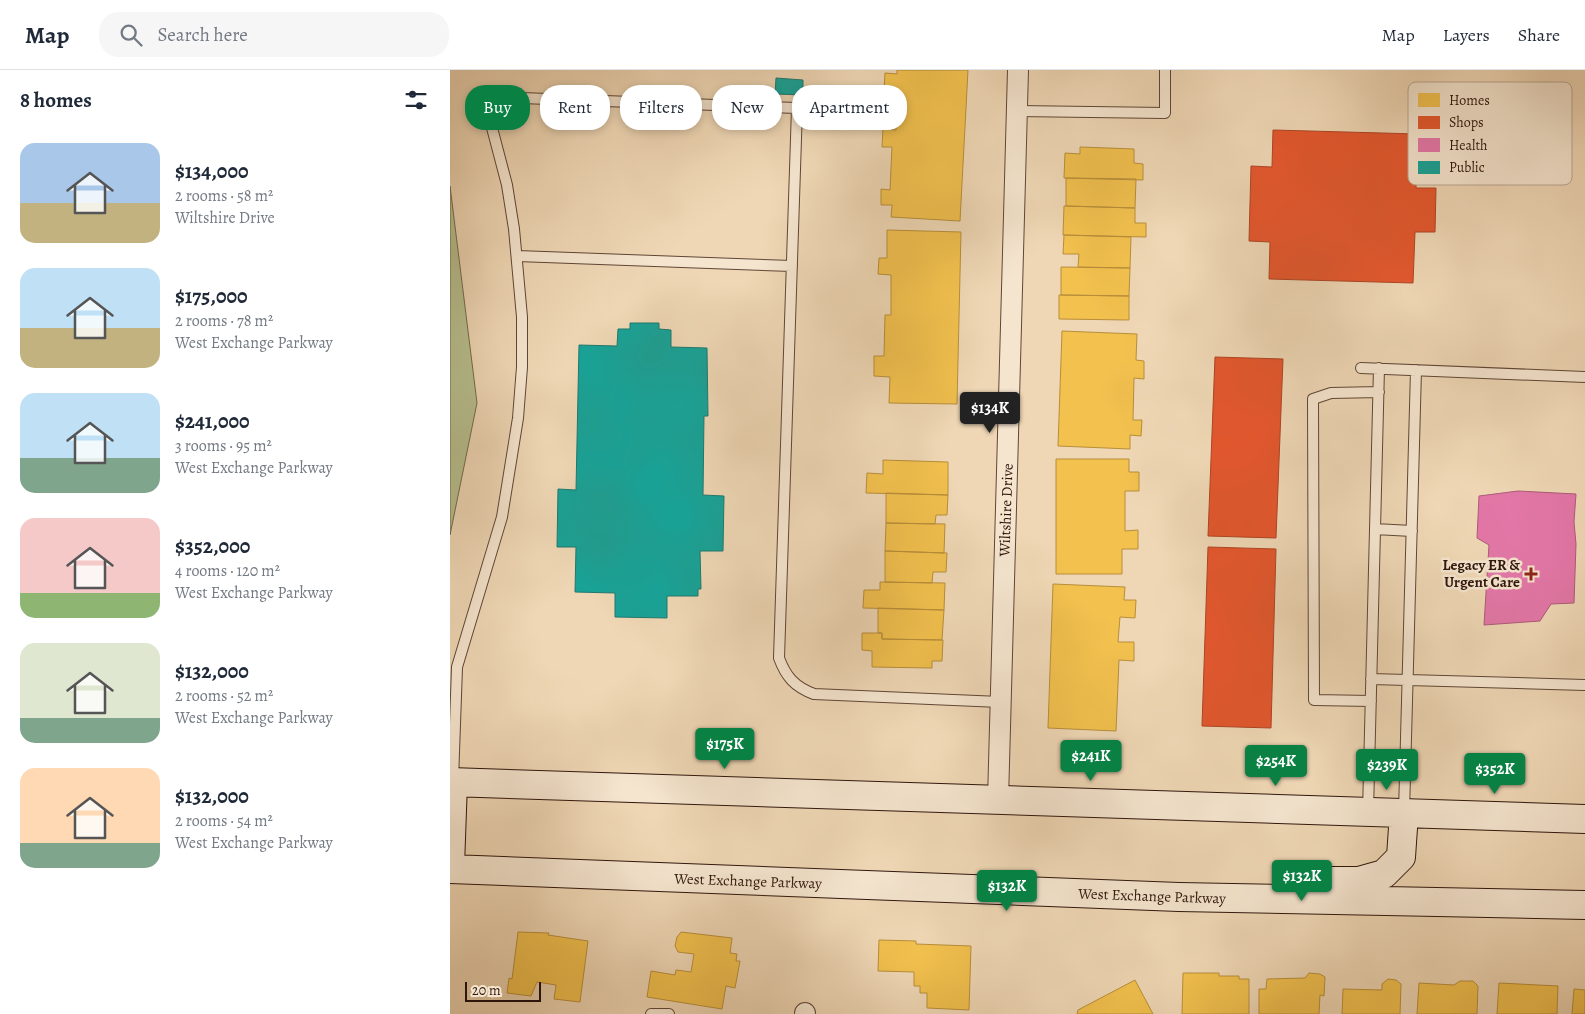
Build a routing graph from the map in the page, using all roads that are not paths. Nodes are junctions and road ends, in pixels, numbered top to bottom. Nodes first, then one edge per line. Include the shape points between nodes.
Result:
1 (1018, 70) edge
2 (1165, 70) edge
3 (1017, 111) junction
4 (518, 256) junction
5 (792, 266) junction
6 (1361, 368) dead end
7 (1379, 368) junction
8 (1416, 370) junction
9 (1585, 378) edge
10 (1379, 392) junction
11 (1375, 529) junction
12 (1412, 531) junction
13 (1372, 679) junction
14 (1408, 680) junction
15 (1585, 685) edge
16 (1371, 701) junction
17 (1000, 702) junction
18 (452, 782) edge
19 (998, 800) junction
20 (1368, 812) junction
21 (1404, 813) junction
22 (1585, 819) edge
23 (450, 868) edge
24 (1113, 895) junction
25 (1585, 905) edge
26 (651, 1014) edge
27 (669, 1014) edge

1 - 3 street, Wiltshire Drive
2 - 3 lane via 1166,113
3 - 17 street, Wiltshire Drive
4 - 5 lane
4 - 5 lane via 507,185 492,124 502,106 510,100 797,108
4 - 18 lane via 522,317 518,418 502,517 457,667
5 - 17 lane via 779,645 784,671 802,690 814,694
6 - 7 lane
7 - 8 lane
7 - 10 lane
8 - 9 lane
8 - 12 lane
10 - 11 lane
10 - 16 lane via 1330,393 1314,399 1314,700
11 - 12 lane
11 - 13 lane
12 - 14 lane
13 - 14 lane
13 - 16 lane
14 - 15 lane
14 - 21 lane
16 - 20 lane
17 - 19 street, Wiltshire Drive
18 - 19 main road
18 - 23 main road
19 - 20 main road
20 - 21 main road
21 - 22 main road
21 - 24 main road via 1401,857 1384,874 1359,881 1177,880
23 - 24 main road, West Exchange Parkway
24 - 25 main road, West Exchange Parkway
26 - 27 lane

